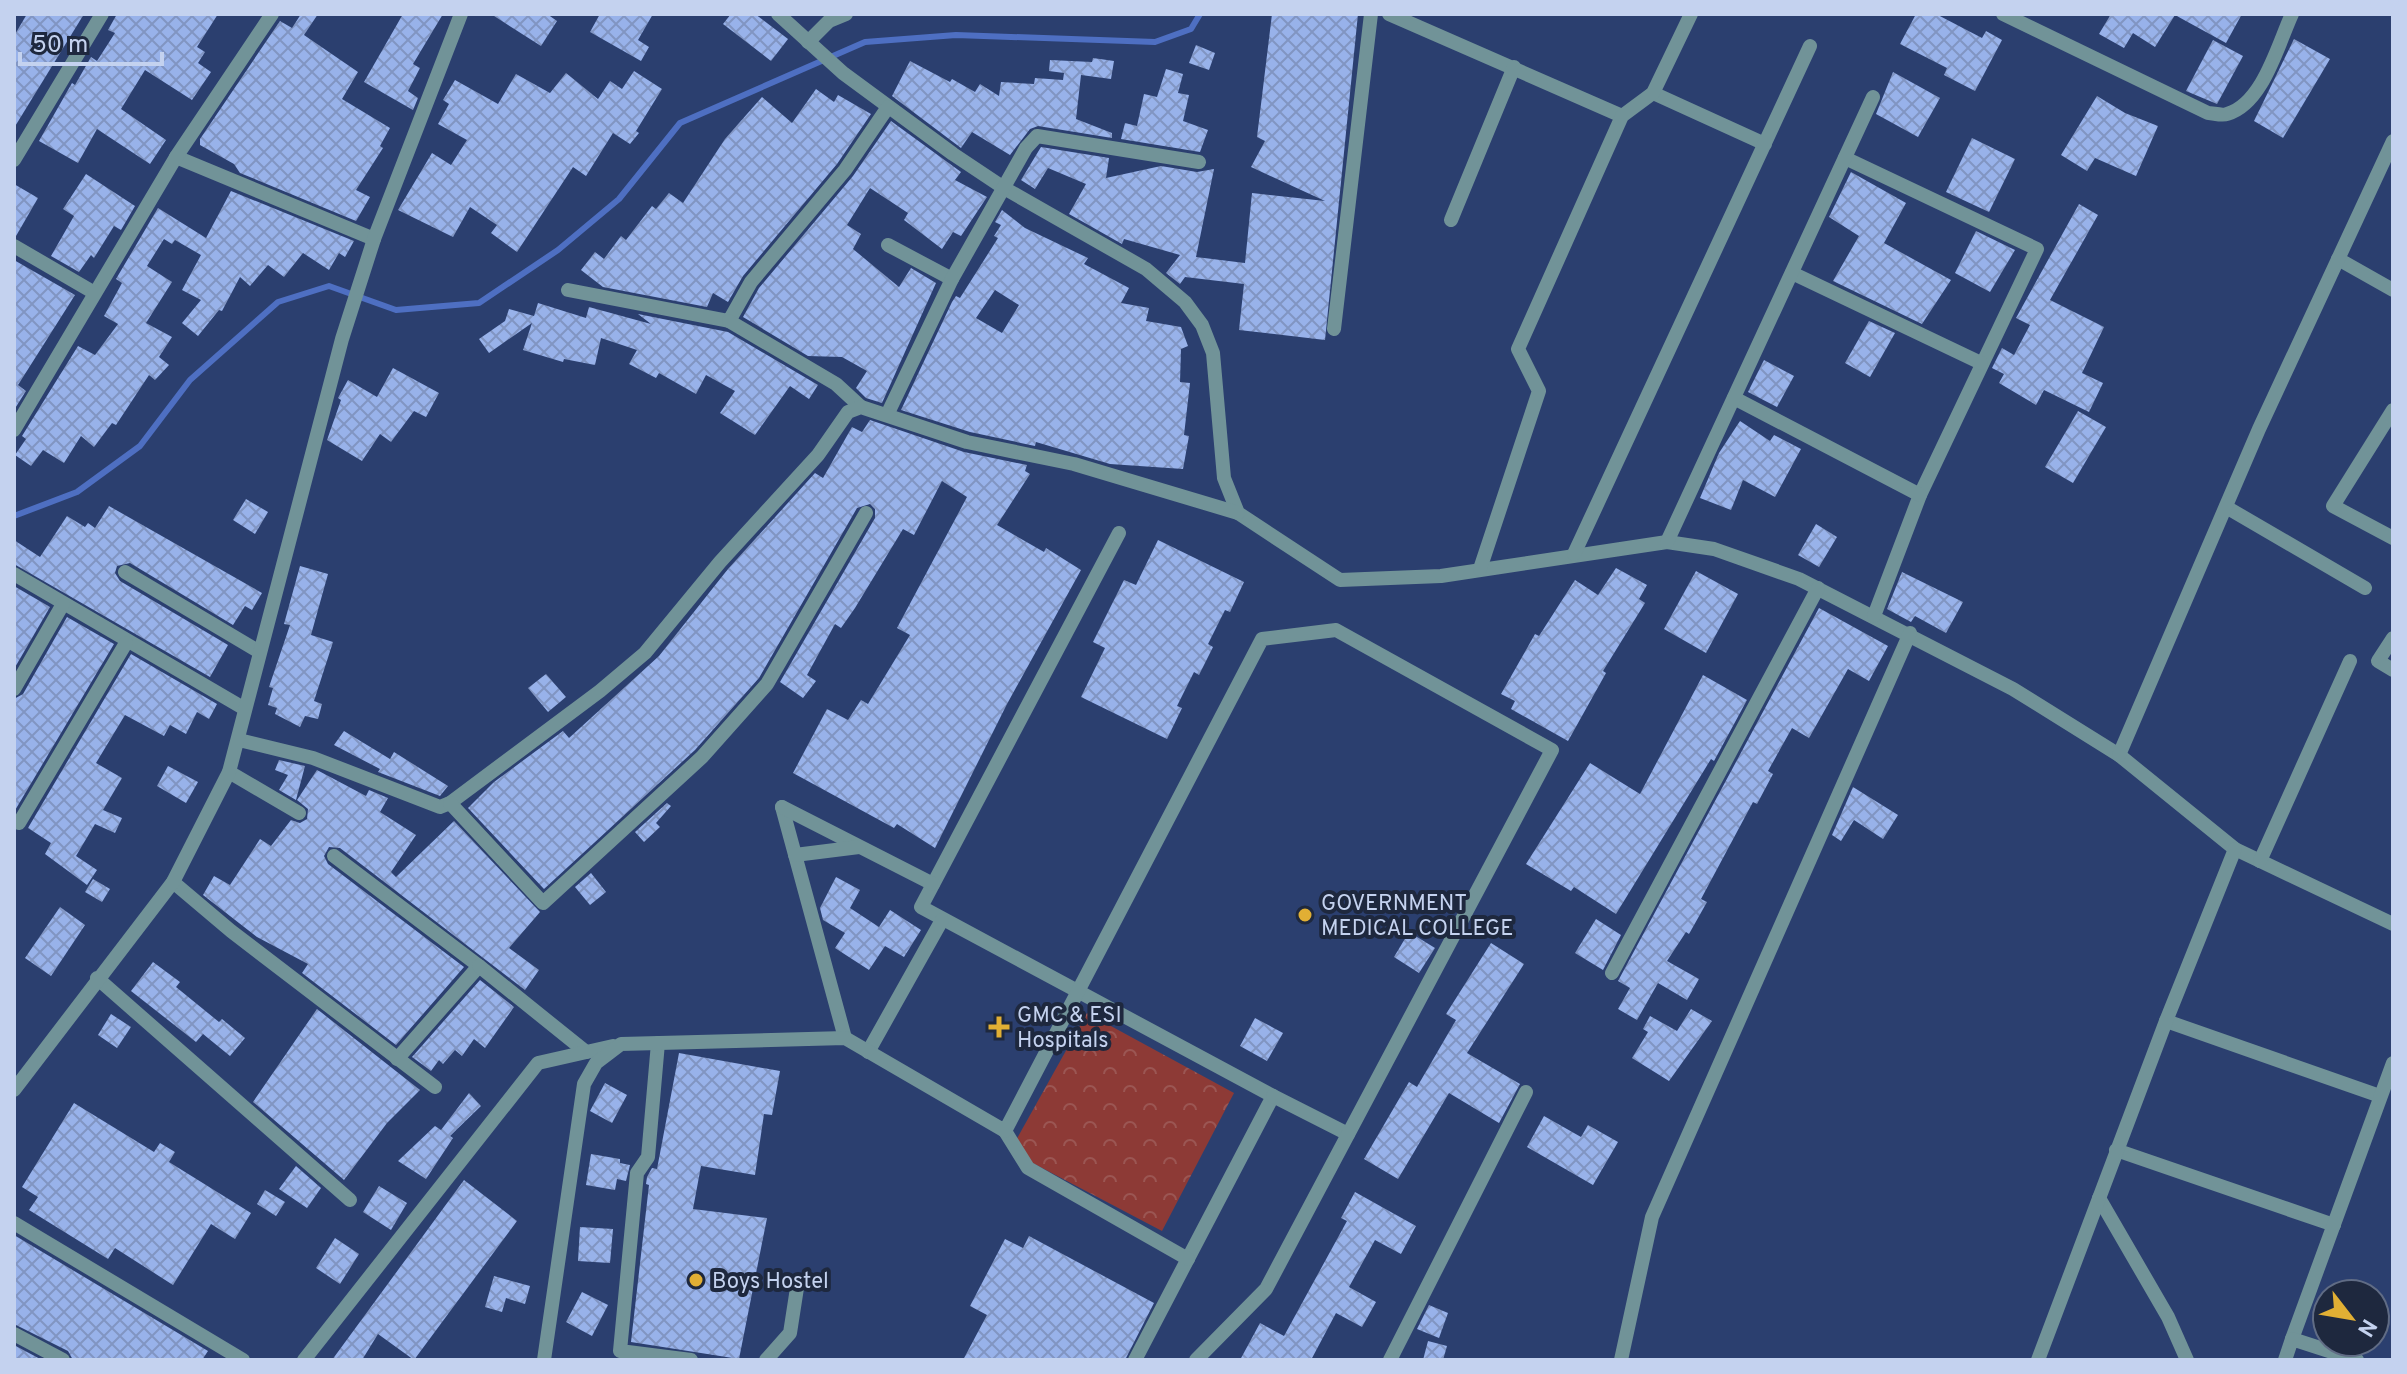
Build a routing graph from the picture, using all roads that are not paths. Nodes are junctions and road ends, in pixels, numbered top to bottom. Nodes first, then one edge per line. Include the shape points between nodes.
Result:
1 (102, 14) edge
2 (272, 14) edge
3 (461, 14) edge
4 (778, 14) edge
5 (846, 14) edge
6 (1371, 14) edge
7 (1389, 14) edge
8 (1691, 14) edge
9 (2003, 14) edge
10 (2292, 14) edge
11 (1810, 46) dead end
12 (814, 47) junction
13 (1514, 67) junction
14 (1653, 93) junction
15 (1873, 97) dead end
16 (888, 107) junction
17 (1622, 116) junction
18 (2393, 141) edge
19 (1765, 144) junction
20 (176, 157) junction
21 (1845, 158) junction
22 (14, 160) edge
23 (1199, 162) dead end
24 (1004, 188) junction
25 (1451, 220) dead end
26 (374, 239) junction
27 (888, 245) dead end
28 (14, 246) edge
29 (2338, 259) junction
30 (1792, 273) junction
31 (952, 279) junction
32 (568, 290) dead end
33 (2393, 290) edge
34 (93, 292) junction
35 (729, 321) junction
36 (1334, 329) dead end
37 (1981, 363) junction
38 (1734, 398) junction
39 (861, 407) junction
40 (2393, 410) edge
41 (887, 415) junction
42 (14, 430) edge
43 (1920, 495) junction
44 (2226, 507) junction
45 (866, 513) dead end
46 (1238, 513) junction
47 (1119, 533) dead end
48 (2393, 538) edge
49 (1667, 542) junction
50 (1574, 554) junction
51 (1480, 569) junction
52 (125, 572) dead end
53 (14, 574) edge
54 (1818, 588) junction
55 (2365, 588) dead end
56 (63, 604) junction
57 (1874, 616) junction
58 (1910, 633) junction
59 (2393, 638) edge
60 (126, 643) junction
61 (258, 651) junction
62 (2350, 661) dead end
63 (2393, 670) edge
64 (14, 689) edge
65 (245, 709) junction
66 (239, 740) junction
67 (2119, 755) junction
68 (229, 772) junction
69 (450, 803) junction
70 (299, 813) dead end
71 (19, 823) dead end
72 (859, 847) junction
73 (2235, 849) junction
74 (795, 855) junction
75 (334, 856) dead end
76 (2260, 861) junction
77 (173, 882) junction
78 (933, 884) junction
79 (942, 920) junction
80 (2393, 924) edge
81 (479, 966) junction
82 (1612, 973) dead end
83 (97, 978) junction
84 (1078, 992) junction
85 (2166, 1021) junction
86 (845, 1038) junction
87 (658, 1043) junction
88 (621, 1044) junction
89 (586, 1052) junction
90 (868, 1052) junction
91 (397, 1059) junction
92 (2393, 1063) edge
93 (435, 1087) dead end
94 (14, 1090) edge
95 (1526, 1092) dead end
96 (1273, 1096) junction
97 (2380, 1096) junction
98 (1005, 1131) junction
99 (1348, 1134) junction
100 (2116, 1150) junction
101 (2099, 1198) junction
102 (350, 1200) dead end
103 (14, 1223) edge
104 (2334, 1225) junction
105 (1188, 1259) junction
106 (797, 1288) dead end
107 (14, 1334) edge
108 (2292, 1339) junction
109 (63, 1360) edge
110 (243, 1360) edge
111 (304, 1360) edge
112 (544, 1360) edge
113 (691, 1360) edge
114 (766, 1360) edge
115 (1135, 1360) edge
116 (1196, 1360) edge
117 (1390, 1360) edge
118 (1621, 1360) edge
119 (2038, 1360) edge
120 (2187, 1360) edge
121 (2285, 1360) edge
122 (2357, 1360) edge

1 - 22 street
2 - 20 street
3 - 26 street
4 - 12 street
5 - 12 street via 829,21
6 - 36 street
7 - 13 street
8 - 14 street
9 - 10 street via 2208,113 2226,115 2247,102 2260,84
11 - 19 street
12 - 16 street
13 - 17 street
13 - 25 street
14 - 17 street
14 - 19 street
15 - 21 street
16 - 24 street
16 - 35 street via 845,170 751,282
17 - 51 street via 1518,349 1539,391
18 - 29 street
19 - 50 street
20 - 26 street
20 - 34 street
21 - 30 street
21 - 37 street via 2037,249
23 - 24 street via 1037,136
24 - 31 street
24 - 46 street via 1146,269 1185,302 1202,325 1213,353 1224,478
26 - 61 street
27 - 31 street
28 - 34 street
29 - 33 street
29 - 44 street
30 - 37 street
30 - 38 street
31 - 41 street
32 - 35 street
34 - 42 street
35 - 39 street via 836,384
37 - 43 street
38 - 43 street
38 - 49 street
39 - 41 street
39 - 69 street via 848,412 818,455 645,653
40 - 48 street via 2333,506
41 - 46 street via 967,442 1074,464
43 - 57 street
44 - 55 street
44 - 67 street
45 - 69 street via 767,684 702,757 543,903
46 - 51 street via 1340,580
47 - 78 street
49 - 50 street
49 - 54 street via 1714,549
50 - 51 street
52 - 61 street
53 - 56 street
54 - 57 street
54 - 82 street
56 - 60 street
56 - 64 street
57 - 58 street
58 - 67 street
58 - 118 street via 1652,1217
59 - 63 street via 2378,661
60 - 65 street
60 - 71 street
61 - 65 street
62 - 76 street
65 - 66 street
66 - 68 street
66 - 69 street via 313,758 440,807
67 - 73 street
68 - 70 street
68 - 77 street
72 - 74 street
72 - 74 street via 782,807
72 - 78 street
73 - 76 street
73 - 85 street
74 - 86 street
75 - 81 street
76 - 80 street
77 - 83 street
77 - 91 street
78 - 79 street via 921,907
79 - 84 street
79 - 90 street
81 - 89 street
81 - 91 street
83 - 94 street
83 - 102 street
84 - 96 street
84 - 98 street
84 - 99 street via 1262,639 1336,630 1552,750
85 - 97 street
85 - 100 street
86 - 87 street
86 - 90 street
87 - 88 street
87 - 113 street via 648,1157 637,1173 620,1351
88 - 89 street
88 - 112 street via 596,1063 584,1084
89 - 111 street via 538,1063
90 - 98 street
91 - 93 street
92 - 97 street
95 - 117 street
96 - 99 street
96 - 105 street
97 - 104 street
98 - 105 street via 1028,1168
99 - 116 street via 1266,1289
100 - 101 street
100 - 104 street
101 - 119 street
101 - 120 street
103 - 110 street
104 - 108 street
105 - 115 street
106 - 114 street via 790,1333
107 - 109 street
108 - 121 street
108 - 122 street

